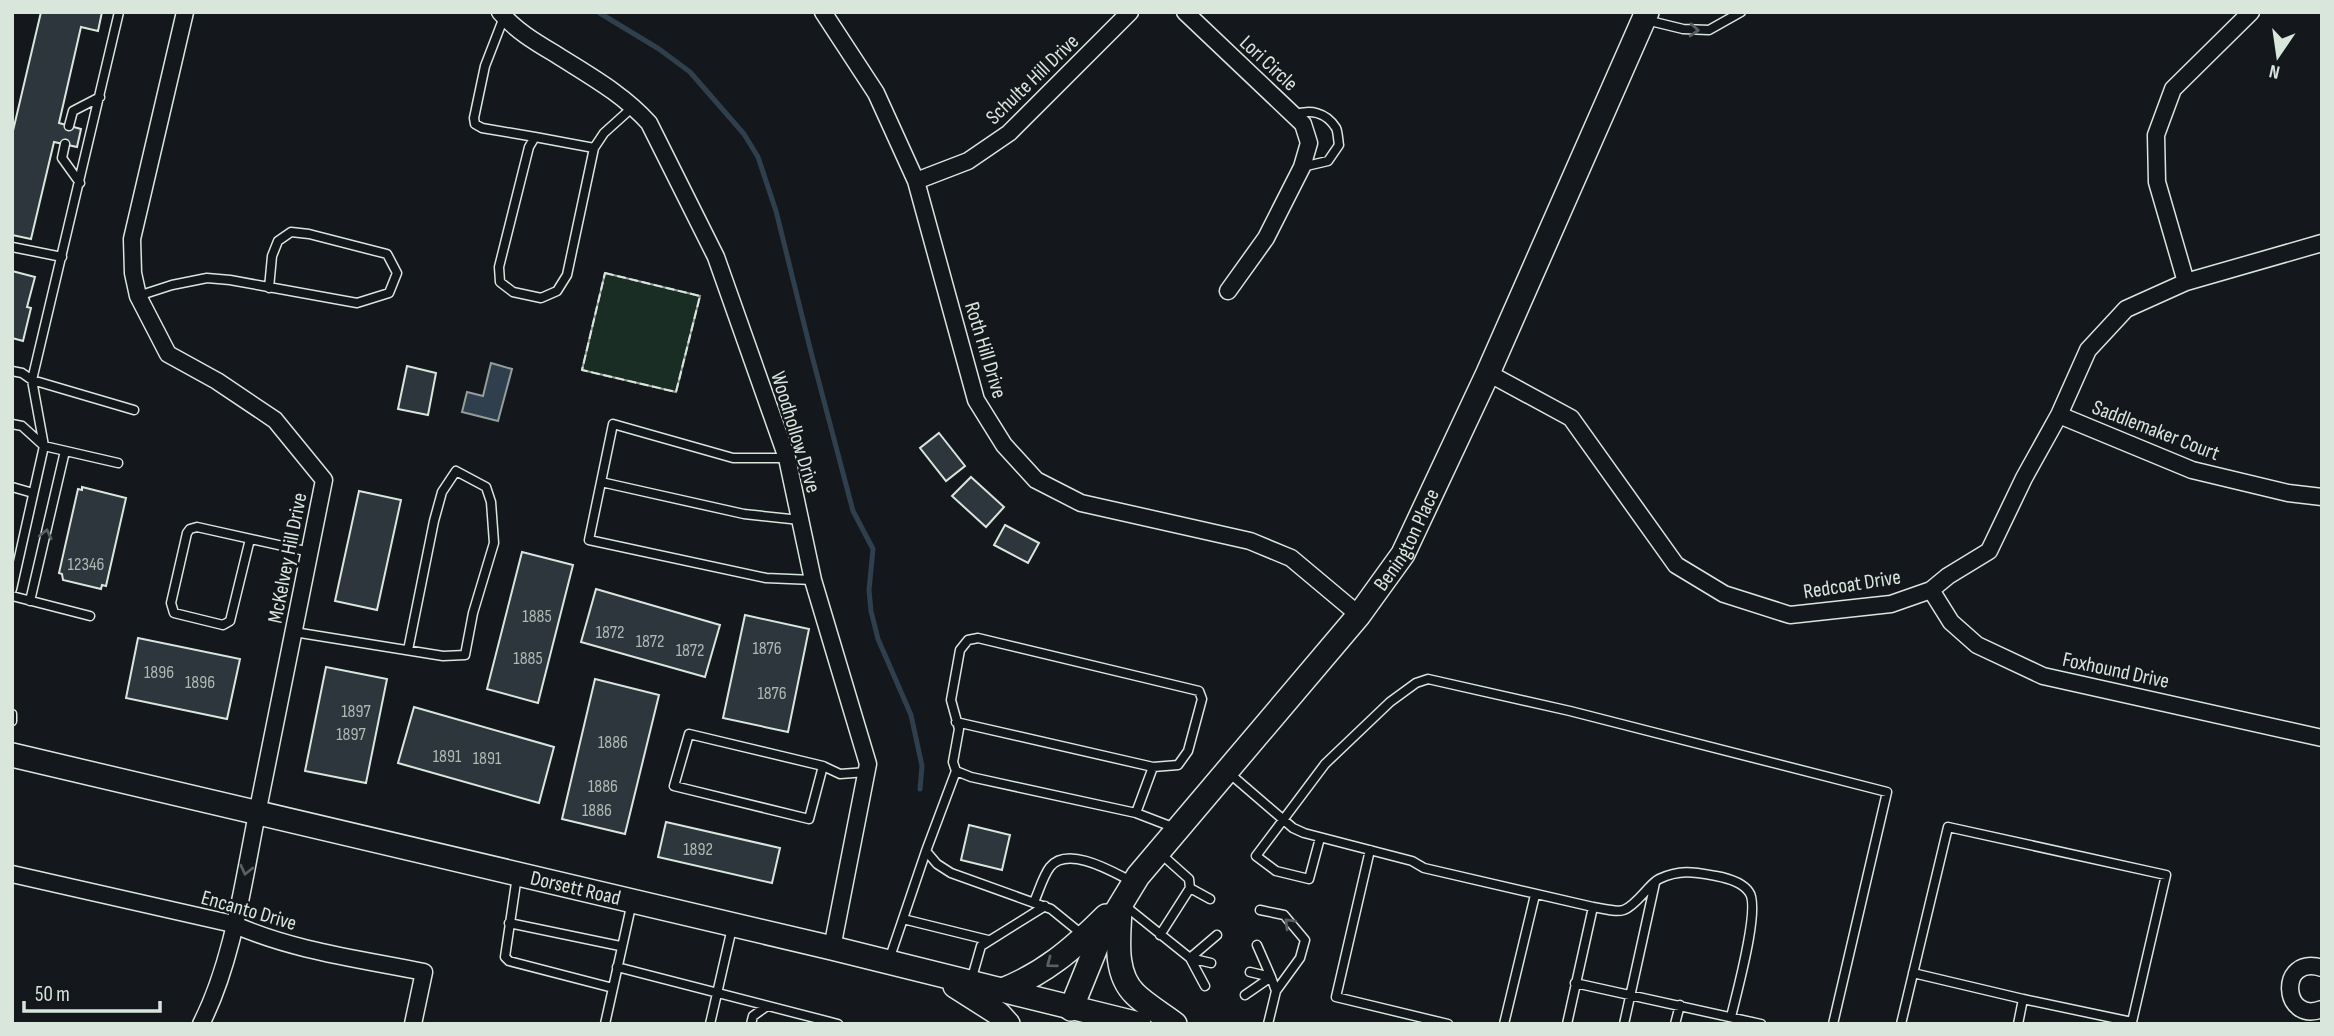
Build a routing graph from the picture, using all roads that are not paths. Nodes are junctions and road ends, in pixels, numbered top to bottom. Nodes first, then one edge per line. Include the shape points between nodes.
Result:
1 (119, 12) edge
2 (185, 12) edge
3 (823, 12) edge
4 (1130, 12) edge
5 (1185, 12) edge
6 (1741, 12) edge
7 (2251, 12) edge
8 (502, 15) edge
9 (1640, 15) edge
10 (100, 97) junction
11 (634, 106) junction
12 (1294, 115) junction
13 (69, 126) dead end
14 (535, 137) junction
15 (65, 144) dead end
16 (594, 148) junction
17 (1302, 167) junction
18 (916, 181) junction
19 (80, 183) junction
20 (2322, 243) edge
21 (12, 247) edge
22 (62, 257) junction
23 (2186, 282) junction
24 (269, 288) junction
25 (1228, 291) dead end
26 (138, 296) junction
27 (12, 371) edge
28 (1488, 373) junction
29 (33, 380) junction
30 (134, 410) dead end
31 (2059, 415) junction
32 (12, 424) edge
33 (44, 446) junction
34 (65, 452) junction
35 (787, 458) junction
36 (118, 463) dead end
37 (601, 482) junction
38 (12, 487) edge
39 (33, 492) junction
40 (2322, 497) edge
41 (800, 520) junction
42 (250, 539) junction
43 (310, 552) junction
44 (813, 580) junction
45 (12, 589) edge
46 (1931, 590) junction
47 (12, 596) edge
48 (30, 601) junction
49 (1359, 615) junction
50 (89, 616) dead end
51 (294, 632) junction
52 (408, 650) junction
53 (12, 714) edge
54 (12, 721) edge
55 (956, 722) junction
56 (2322, 738) edge
57 (12, 755) edge
58 (823, 766) junction
59 (1153, 767) junction
60 (956, 771) junction
61 (1227, 771) junction
62 (867, 772) junction
63 (1136, 813) junction
64 (257, 815) junction
65 (1283, 820) junction
66 (1177, 830) junction
67 (1320, 838) junction
68 (1370, 850) junction
69 (926, 851) junction
70 (1159, 852) junction
71 (12, 874) edge
72 (517, 876) junction
73 (1656, 881) junction
74 (1134, 883) junction
75 (1189, 888) junction
76 (1535, 895) junction
77 (1210, 899) dead end
78 (632, 902) junction
79 (1034, 902) junction
80 (1121, 902) junction
81 (1045, 906) junction
82 (1592, 907) junction
83 (1260, 910) dead end
84 (903, 919) junction
85 (509, 923) junction
86 (233, 924) junction
87 (732, 926) junction
88 (1160, 935) junction
89 (1217, 935) dead end
90 (1085, 937) junction
91 (988, 940) junction
92 (1257, 944) dead end
93 (620, 946) junction
94 (832, 948) junction
95 (1190, 958) junction
96 (888, 963) junction
97 (1210, 963) dead end
98 (617, 967) junction
99 (2322, 968) edge
100 (1250, 972) dead end
101 (1913, 973) junction
102 (938, 975) junction
103 (1271, 978) junction
104 (1575, 983) junction
105 (971, 984) junction
106 (1205, 986) dead end
107 (613, 988) junction
108 (1000, 991) junction
109 (1276, 991) junction
110 (718, 992) junction
111 (1630, 994) junction
112 (1245, 995) dead end
113 (2023, 999) junction
114 (1680, 1005) junction
115 (767, 1006) junction
116 (1071, 1009) junction
117 (2322, 1009) edge
118 (1731, 1017) junction
119 (201, 1024) edge
120 (413, 1024) edge
121 (605, 1024) edge
122 (710, 1024) edge
123 (751, 1024) edge
124 (838, 1024) edge
125 (1007, 1024) edge
126 (1139, 1024) edge
127 (1175, 1024) edge
128 (1268, 1024) edge
129 (1448, 1024) edge
130 (1504, 1024) edge
131 (1567, 1024) edge
132 (1624, 1024) edge
133 (1675, 1024) edge
134 (1761, 1024) edge
135 (1833, 1024) edge
136 (1901, 1024) edge
137 (2018, 1024) edge

1 - 10 lane
2 - 26 street, McKelvey Hill Drive via 132,239
3 - 18 street, Roth Hill Drive via 876,93
4 - 18 street, Schulte Hill Drive via 1009,134 968,161
5 - 12 street, Lori Circle
9 -> 6 lane via 1683,29 1709,30
7 - 23 street via 2172,89 2157,135 2157,182
8 - 11 street, Woodhollow Drive
8 - 14 lane via 485,66 475,124
9 - 28 main road, Benington Place
10 - 13 lane via 73,111
10 - 19 lane
11 - 16 lane
11 - 35 street, Woodhollow Drive via 649,123 716,257
12 - 17 street, Lori Circle via 1303,124 1309,143
12 - 17 lane, Lori Circle via 1306,110 1322,115 1336,128 1339,145 1328,161
14 - 16 lane
14 - 16 lane via 499,267 500,282 513,292 541,298 557,291 567,275
15 - 19 lane via 62,158
17 - 25 street, Lori Circle via 1266,238
18 - 49 street, Roth Hill Drive via 976,400 1004,445 1036,480 1081,503 1261,546 1291,558
19 - 22 lane
20 - 23 street, Redcoat Drive
21 - 22 lane
22 - 29 lane
23 - 31 street, Redcoat Drive via 2126,309 2088,350
24 - 24 lane via 357,303 389,293 397,273 387,254 291,232 278,241 272,256
24 - 26 lane via 207,278
26 - 43 street, McKelvey Hill Drive via 168,354 275,420 324,480
27 - 29 lane
28 - 46 street, Redcoat Drive via 1571,418 1676,565 1724,594 1790,615 1891,604
28 - 49 main road, Benington Place via 1403,554
29 - 30 lane
29 - 33 lane
31 - 40 street, Saddlemaker Court via 2192,470
31 - 46 street, Redcoat Drive via 1989,551
32 - 33 lane via 22,426
33 - 34 lane
33 - 39 lane
34 - 36 lane
48 -> 34 lane
35 - 37 lane via 733,458 613,424
35 - 41 street, Woodhollow Drive
37 - 41 lane via 744,514
37 - 44 lane via 589,540 766,579
38 - 39 lane
39 - 45 lane
41 - 44 street, Woodhollow Drive
42 - 42 lane via 197,527 189,530 171,603 174,613 223,625 230,621
42 - 43 lane
43 - 51 street, McKelvey Hill Drive
44 - 62 street, Woodhollow Drive
46 - 56 street, Foxhound Drive via 1951,622 1977,645 2043,676
47 - 48 lane
48 - 50 lane
49 - 61 main road, Benington Place
51 - 52 lane
51 - 64 street, McKelvey Hill Drive
52 - 52 lane via 465,655 494,543 486,487 456,471 442,492 434,521
53 - 54 lane
55 - 59 lane
55 - 59 lane via 951,700 960,650 968,640 978,638 1199,691 1202,699 1188,751 1178,765
55 - 60 lane
57 - 64 main road, Dorsett Road
58 - 58 lane via 808,819 674,786 689,734
58 - 62 lane via 840,774
59 - 63 lane
60 - 63 lane
60 - 69 lane
61 - 65 lane
61 - 66 main road, Benington Place
62 - 94 street, Woodhollow Drive
63 - 66 lane
64 - 72 main road, Dorsett Road
64 -> 86 street, McKelvey Hill Drive
65 - 67 lane
65 - 67 lane via 1256,856 1276,871 1309,879
65 - 135 lane via 1325,764 1390,702 1428,679 1887,792
66 - 70 main road, Benington Place
67 - 68 lane
68 - 76 lane
68 - 129 lane via 1336,997
69 - 79 lane via 951,873
69 - 84 lane
70 - 74 main road, Benington Place
70 - 75 lane via 1189,879
71 - 86 street, Encanto Drive
72 - 78 main road, Dorsett Road
72 - 85 lane
73 - 82 lane via 1629,910
73 - 111 lane
73 - 118 lane via 1690,871 1729,878 1748,891 1753,916
74 - 79 lane via 1101,865 1072,858 1059,860
74 - 80 main road, Benington Place
75 - 77 lane
75 - 88 lane
76 - 82 lane
76 - 130 lane
78 - 87 main road, Dorsett Road
78 - 93 lane
79 - 81 lane
80 - 88 lane
80 - 90 main road
80 - 116 main road, Benington Place
80 - 127 main road via 1121,971 1133,992
81 - 90 lane
81 - 91 lane
82 - 104 lane
109 -> 83 lane via 1300,958 1304,940 1284,915
84 - 91 lane
84 - 96 lane
85 - 93 lane
85 - 107 lane via 504,953 509,961
86 - 119 street, McKelvey Hill Drive via 222,974
86 - 120 street, Encanto Drive via 307,948 424,972
87 - 94 main road, Dorsett Road
87 - 110 lane
88 - 95 lane
89 - 95 lane
90 -> 108 main road via 1026,981
91 - 105 lane via 978,950
92 - 103 lane
93 - 98 lane
94 - 96 main road, Dorsett Road
95 - 97 lane
95 - 106 lane
96 - 102 main road, Dorsett Road
98 - 107 lane
98 - 110 lane
99 - 117 street via 2300,969 2289,989 2301,1008
100 - 103 lane
101 - 113 lane
101 - 113 lane via 1948,827 2166,874 2132,1022
101 - 136 lane
102 - 105 main road, Dorsett Road
102 - 125 main road via 999,1014
103 - 109 lane
103 - 112 lane
104 - 111 lane
104 - 131 lane
105 - 108 main road, Dorsett Road
107 - 121 lane
108 - 116 main road, Dorsett Road
109 - 128 lane
110 - 115 lane
110 - 122 lane
111 - 114 lane
111 - 132 lane
113 - 137 lane
114 - 118 lane
114 - 133 lane
115 - 123 lane via 753,1016
115 - 124 lane
116 - 126 main road, Dorsett Road
118 - 134 lane

